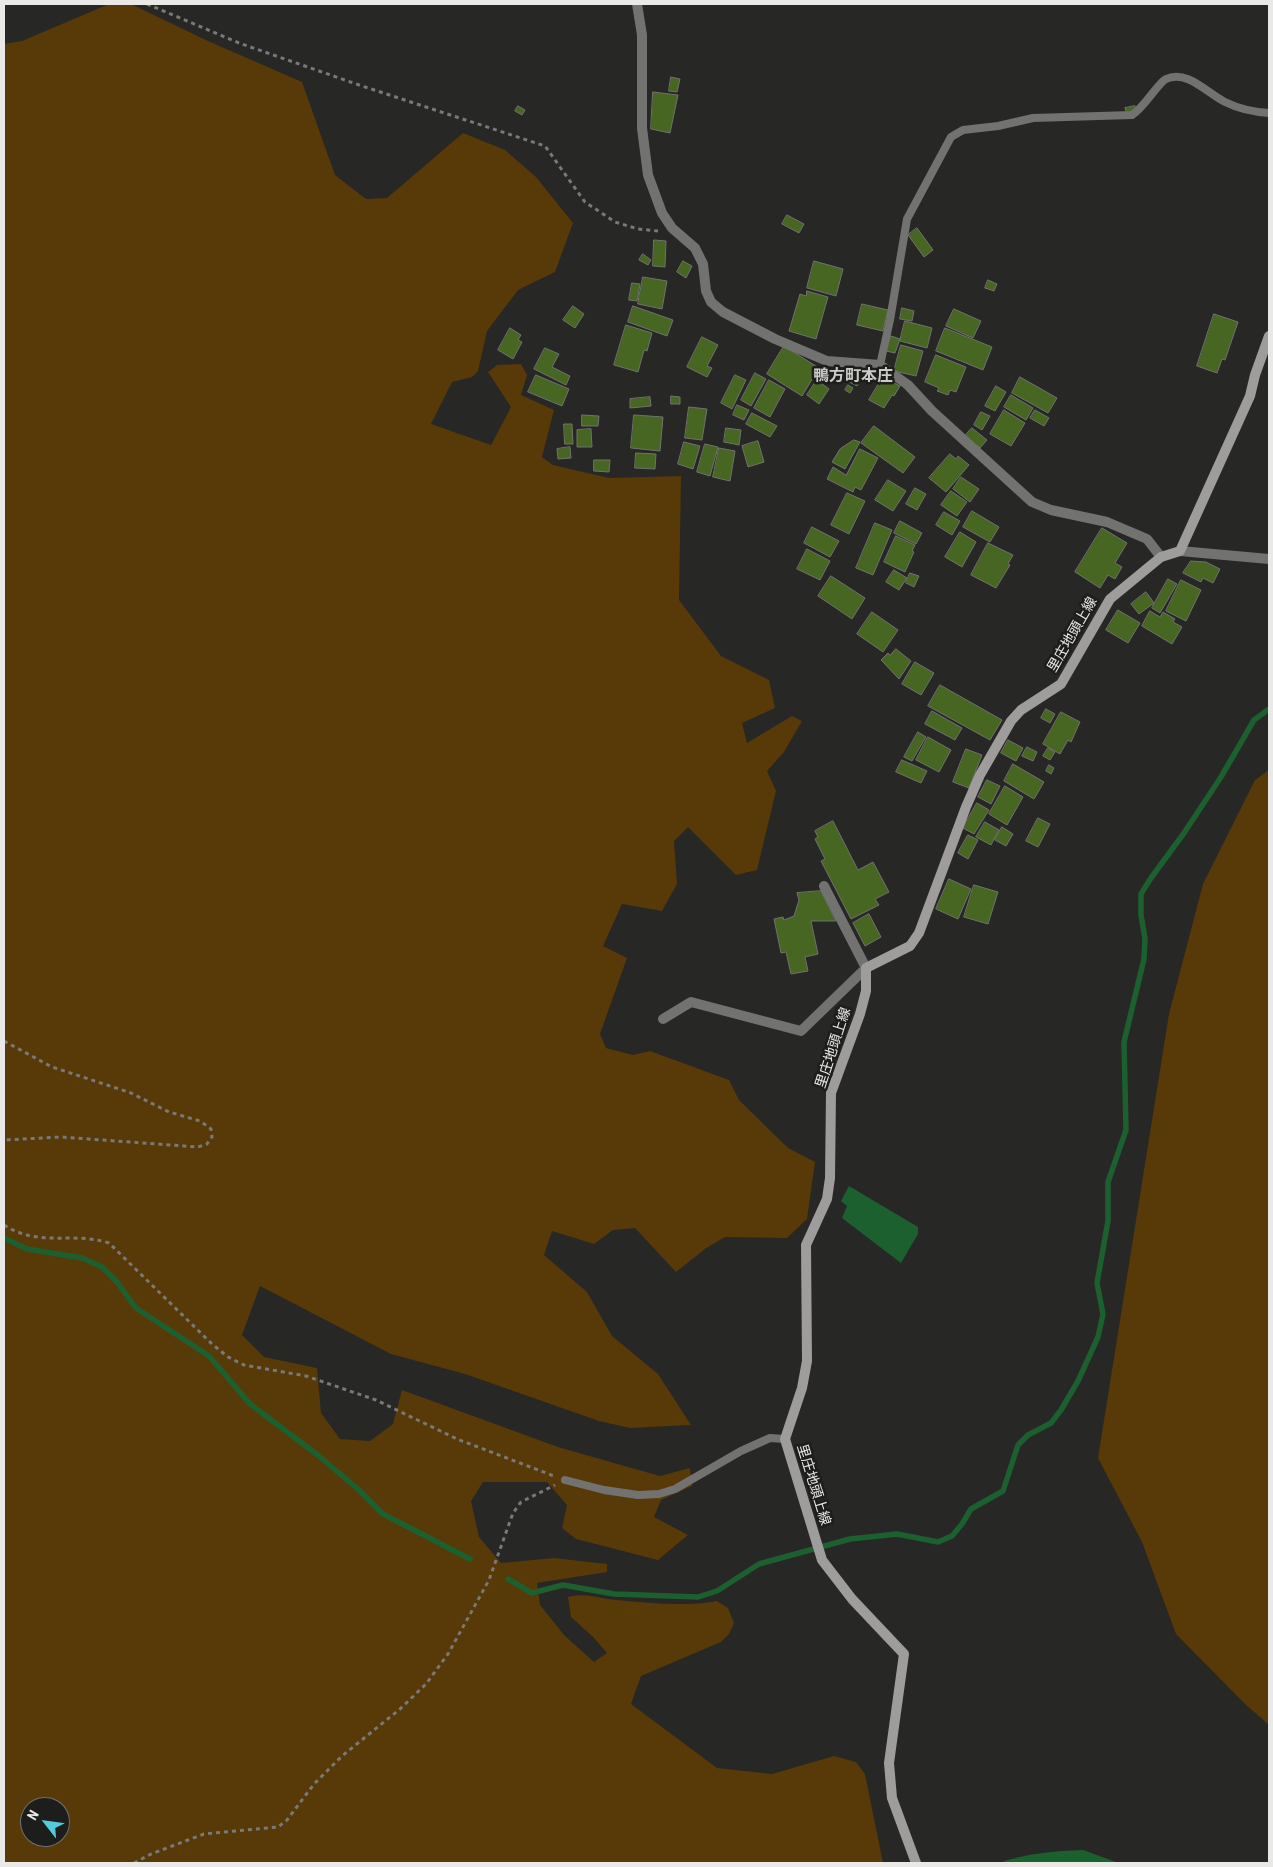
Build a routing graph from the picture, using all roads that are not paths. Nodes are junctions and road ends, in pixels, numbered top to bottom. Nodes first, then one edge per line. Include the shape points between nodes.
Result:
1 (637, 4) edge
2 (1269, 113) edge
3 (1269, 336) edge
4 (880, 365) junction
5 (1180, 551) junction
6 (1161, 557) junction
7 (1269, 559) edge
8 (824, 886) dead end
9 (866, 968) junction
10 (663, 1019) dead end
11 (785, 1439) junction
12 (565, 1480) road end
13 (916, 1863) edge

1 - 4 street via 642,35 642,128 648,175 662,212 672,228 695,248 703,264 706,291 711,302 723,312 775,339 827,361
2 - 4 lane via 1225,102 1190,79 1173,78 1166,79 1132,115 1049,117 963,130 951,137 907,219
3 - 5 main road via 1250,396
4 - 6 street via 908,385 1032,502 1051,510 1107,522 1147,539
5 - 6 main road, 里庄地頭上線
5 - 7 street
6 - 9 main road, 里庄地頭上線 via 1110,599 1061,684 1021,710 1011,721 969,799 919,933 910,946
8 - 9 street
9 - 10 street via 801,1030 691,1002
9 - 11 main road, 里庄地頭上線 via 866,991 860,1014 832,1093 828,1199 806,1244 807,1361 802,1388
11 - 12 lane via 770,1438 675,1489 659,1494 638,1495 604,1490
11 - 13 main road, 里庄地頭上線 via 822,1560 852,1599 904,1654 889,1763 892,1798

